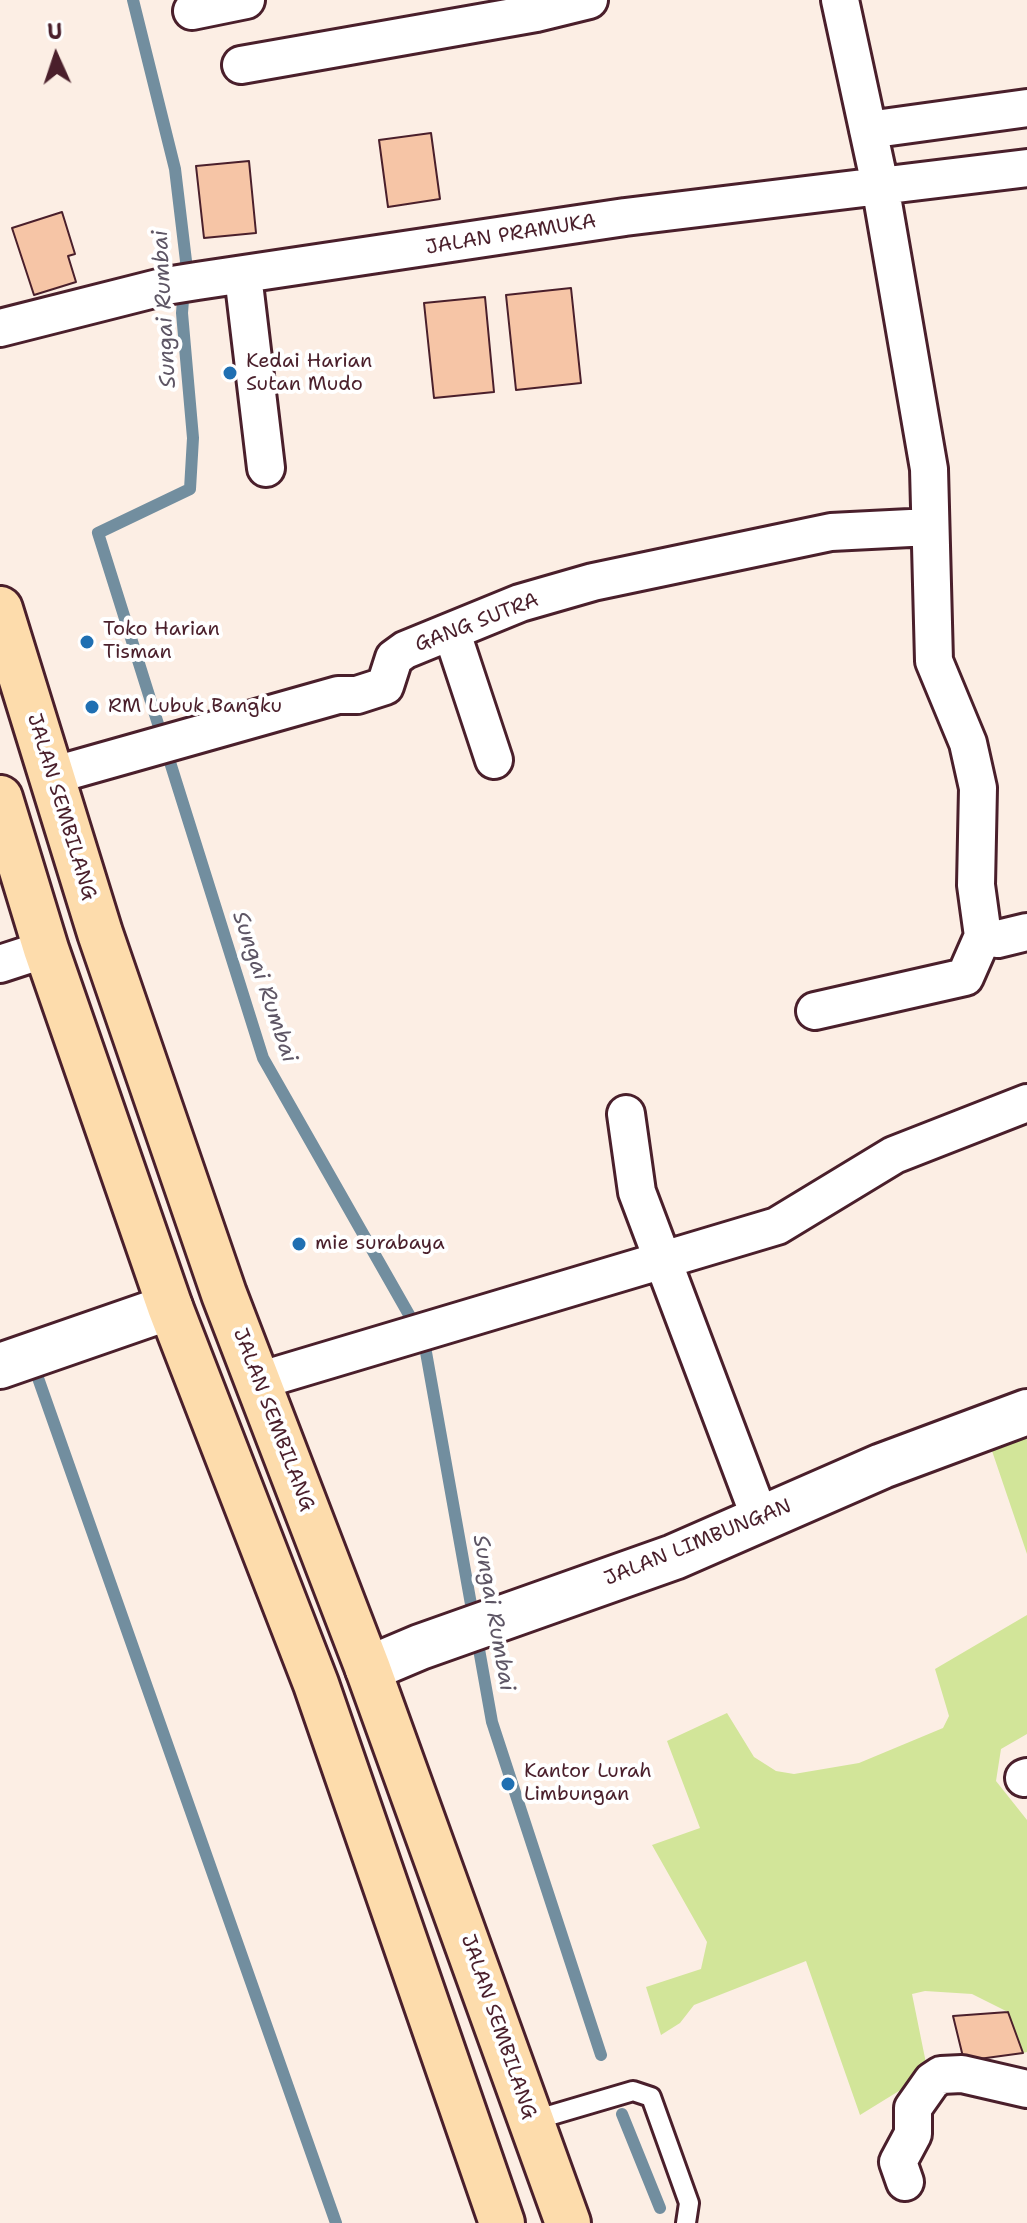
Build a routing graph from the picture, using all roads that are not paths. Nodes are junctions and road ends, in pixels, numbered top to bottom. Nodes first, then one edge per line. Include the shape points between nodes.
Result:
1 (246, 0) edge
2 (589, 0) edge
3 (840, 0) edge
4 (192, 11) dead end
5 (241, 65) dead end
6 (1027, 108) edge
7 (868, 130) junction
8 (1027, 168) edge
9 (880, 185) junction
10 (243, 275) junction
11 (0, 328) edge
12 (266, 468) dead end
13 (930, 527) junction
14 (0, 609) edge
15 (452, 633) junction
16 (494, 760) dead end
17 (51, 776) junction
18 (0, 798) edge
19 (1027, 932) edge
20 (983, 936) junction
21 (46, 949) junction
22 (0, 964) edge
23 (815, 1011) dead end
24 (1027, 1103) edge
25 (626, 1114) dead end
26 (663, 1261) junction
27 (170, 1307) junction
28 (0, 1366) edge
29 (258, 1381) junction
30 (1027, 1412) edge
31 (760, 1518) junction
32 (368, 1669) junction
33 (1027, 2089) edge
34 (531, 2121) junction
35 (905, 2182) dead end
36 (502, 2223) edge
37 (568, 2223) edge
38 (686, 2223) edge

1 - 4 street
2 - 5 street
3 - 7 street
6 - 7 street
7 - 9 street
8 - 9 street, JALAN PRAMUKA
9 - 10 street, JALAN PRAMUKA
9 - 13 street via 929,469
10 - 11 street, JALAN PRAMUKA via 181,284
10 - 12 street
13 - 15 street, GANG SUTRA via 831,532 593,582 520,603
13 - 20 street via 934,661 968,743 978,788 976,885
14 - 17 main road, JALAN SEMBILANG
15 - 16 street
15 - 17 street, GANG SUTRA via 394,658 385,686
17 - 29 main road, JALAN SEMBILANG via 100,933
18 - 21 main road
19 - 20 street via 998,939
20 - 23 street via 965,977
21 - 22 street
21 - 27 main road
24 - 26 street via 894,1155 777,1226
25 - 26 street via 637,1192
26 - 29 street
26 - 31 street
27 - 28 street
27 - 36 main road via 316,1684
29 - 32 main road, JALAN SEMBILANG
30 - 31 street, JALAN LIMBUNGAN
31 - 32 street, JALAN LIMBUNGAN via 674,1557
32 - 34 main road, JALAN SEMBILANG
33 - 35 street via 962,2074 932,2081 913,2108 913,2134 898,2162
34 - 37 main road, JALAN SEMBILANG
34 - 38 lane via 633,2091 651,2097 689,2203

